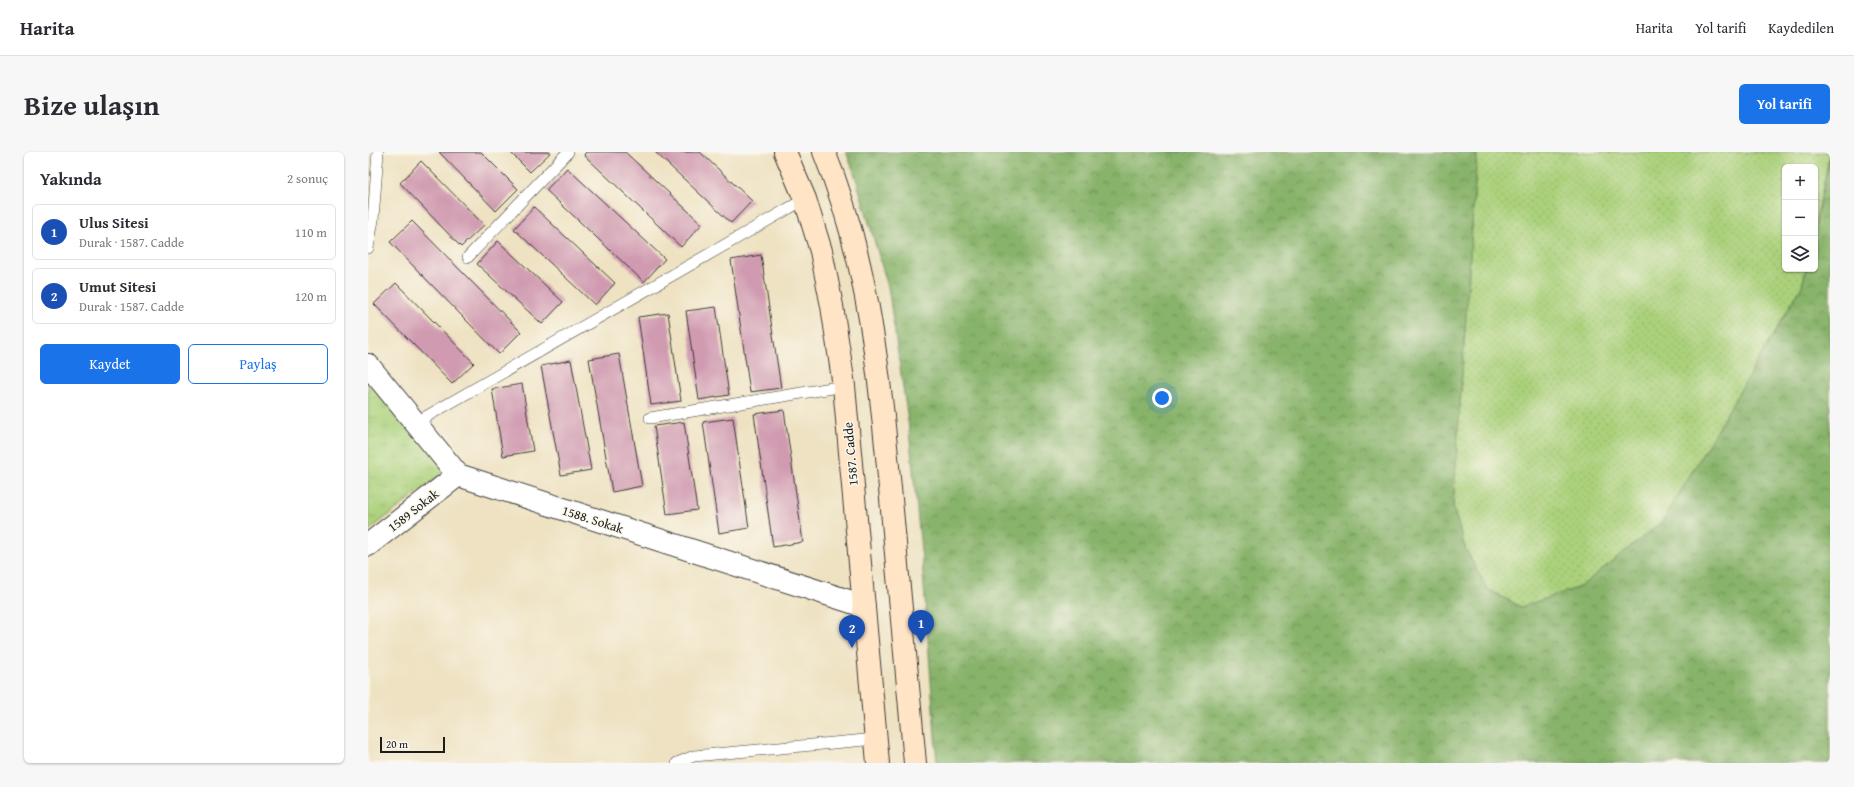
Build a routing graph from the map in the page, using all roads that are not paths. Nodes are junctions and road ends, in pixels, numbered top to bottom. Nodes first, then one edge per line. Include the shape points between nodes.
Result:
1 (378, 152) edge
2 (568, 152) edge
3 (785, 152) edge
4 (824, 152) edge
5 (805, 199) junction
6 (368, 248) edge
7 (468, 257) dead end
8 (368, 365) edge
9 (844, 386) junction
10 (650, 418) dead end
11 (415, 423) junction
12 (458, 475) junction
13 (368, 545) edge
14 (864, 606) junction
15 (876, 739) junction
16 (677, 763) edge
17 (878, 763) edge
18 (915, 763) edge

1 - 6 lane via 374,220
2 - 7 lane
3 - 5 main road, 1587. Cadde
4 - 18 main road via 838,186 851,233 868,307 880,380
5 - 9 main road, 1587. Cadde via 821,251
5 - 11 lane
8 - 11 street
9 - 10 lane
9 - 14 main road, 1587. Cadde
11 - 12 street
12 - 13 street, 1589 Sokak
12 - 14 street, 1588. Sokak
14 - 15 main road, 1587. Cadde
15 - 16 lane via 694,756
15 - 17 main road, 1587. Cadde

